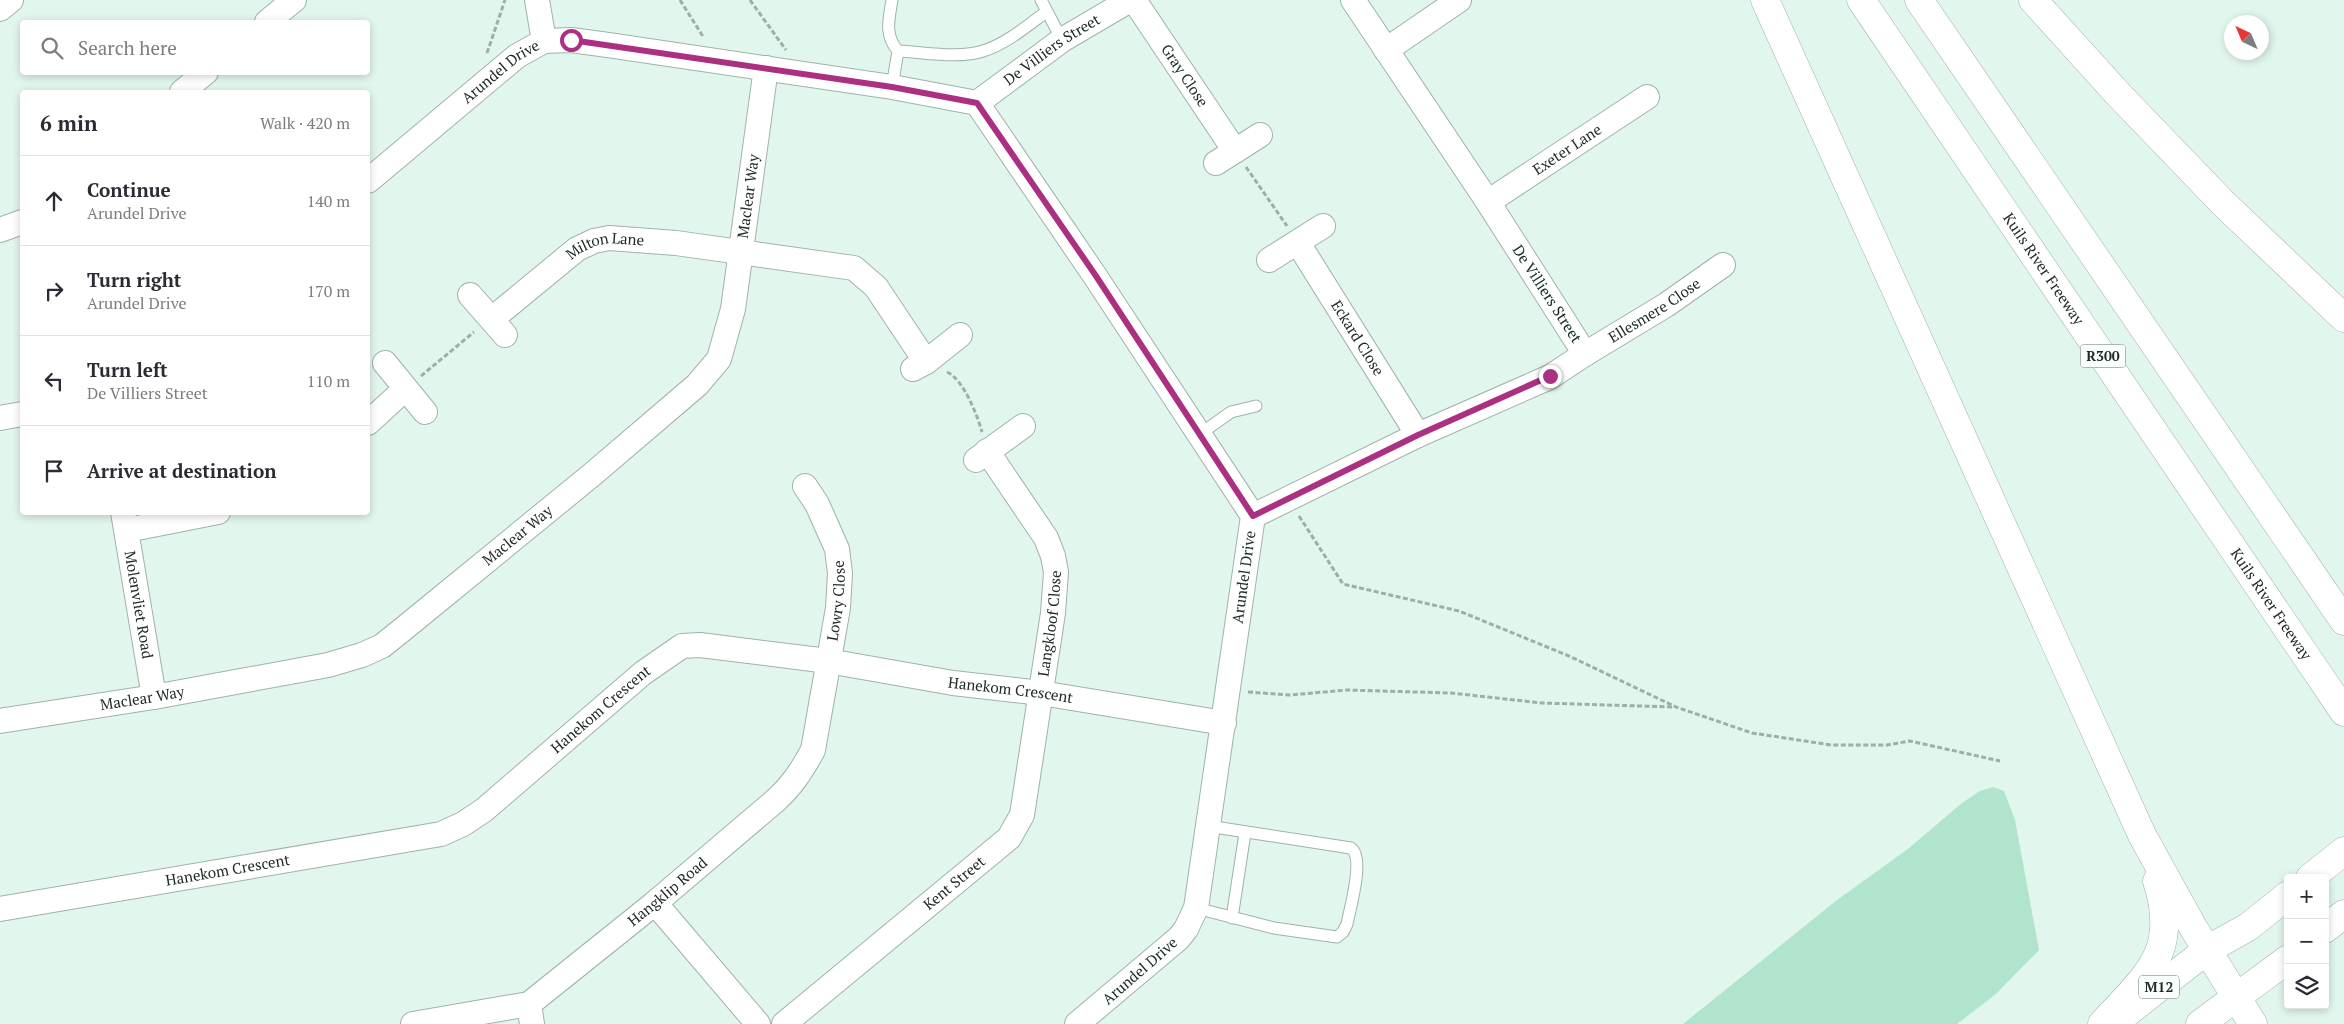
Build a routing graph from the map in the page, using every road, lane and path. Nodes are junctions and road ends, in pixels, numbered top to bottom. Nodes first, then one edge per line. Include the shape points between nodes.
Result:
1 (11, 0) edge
2 (294, 0) edge
3 (505, 0) edge
4 (537, 0) edge
5 (680, 0) edge
6 (750, 0) edge
7 (892, 0) edge
8 (1041, 0) edge
9 (1130, 0) edge
10 (1134, 0) edge
11 (1353, 0) edge
12 (1460, 0) edge
13 (1765, 0) edge
14 (1861, 0) edge
15 (1919, 0) edge
16 (2033, 0) edge
17 (0, 9) edge
18 (1046, 12) junction
19 (269, 20) edge
20 (1062, 40) junction
21 (544, 41) junction
22 (1386, 50) junction
23 (898, 51) junction
24 (710, 60) junction
25 (766, 68) junction
26 (793, 72) junction
27 (202, 75) edge
28 (492, 77) junction
29 (892, 87) junction
30 (184, 90) edge
31 (1647, 97) dead end
32 (977, 103) junction
33 (1260, 135) dead end
34 (1226, 157) junction
35 (370, 179) edge
36 (1488, 202) junction
37 (20, 223) edge
38 (1323, 226) dead end
39 (0, 230) edge
40 (1298, 243) junction
41 (741, 253) junction
42 (1269, 260) dead end
43 (1723, 265) dead end
44 (470, 295) dead end
45 (2344, 318) edge
46 (498, 327) junction
47 (960, 335) dead end
48 (1585, 354) junction
49 (384, 363) dead end
50 (920, 365) junction
51 (405, 389) junction
52 (1256, 406) dead end
53 (426, 412) dead end
54 (20, 414) edge
55 (0, 418) edge
56 (370, 421) edge
57 (1024, 426) dead end
58 (1200, 434) junction
59 (1418, 435) junction
60 (981, 456) junction
61 (805, 486) dead end
62 (1287, 500) junction
63 (187, 515) edge
64 (1253, 516) junction
65 (125, 521) edge
66 (2344, 621) edge
67 (828, 661) junction
68 (1228, 691) junction
69 (1041, 693) junction
70 (154, 697) junction
71 (1676, 708) junction
72 (2344, 712) edge
73 (0, 721) edge
74 (1224, 723) junction
75 (2000, 760) dead end
76 (1208, 826) junction
77 (1245, 832) junction
78 (2142, 835) junction
79 (2344, 851) edge
80 (2315, 874) edge
81 (2284, 899) edge
82 (654, 902) junction
83 (1196, 908) junction
84 (0, 910) edge
85 (2344, 914) edge
86 (1232, 918) junction
87 (2329, 926) edge
88 (2207, 950) junction
89 (2284, 963) edge
90 (2235, 998) junction
91 (530, 1014) edge
92 (413, 1024) edge
93 (758, 1024) edge
94 (784, 1024) edge
95 (1077, 1024) edge
96 (2102, 1024) edge
97 (2112, 1024) edge
98 (2200, 1024) edge
99 (2253, 1024) edge

1 - 17 street
2 - 19 street
3 - 28 path via 485,58
4 - 21 street
5 - 24 path via 708,44
6 - 26 path via 791,58
7 - 23 lane via 887,30 892,45
8 - 18 lane
9 - 20 street, De Villiers Street
10 - 34 street, Gray Close
11 - 22 street, De Villiers Street
12 - 22 street
13 - 78 main road
14 - 72 main road, Kuils River Freeway / R300
15 - 66 main road
16 - 45 main road via 2224,204
18 - 20 lane
18 - 23 lane via 1003,42 982,52 964,55
20 - 32 street, De Villiers Street
21 - 24 street, Arundel Drive via 571,40
21 - 28 street, Arundel Drive via 517,56
22 - 36 street, De Villiers Street
23 - 29 lane
24 - 25 street, Arundel Drive
25 - 26 street, Arundel Drive
25 - 41 street, Maclear Way
26 - 29 street, Arundel Drive
27 - 30 street
28 - 35 street, Arundel Drive
29 - 32 street, Arundel Drive
31 - 36 street, Exeter Lane
32 - 58 street, Arundel Drive via 1009,146
33 - 34 street
34 - 40 path
36 - 48 street, De Villiers Street
37 - 39 street
38 - 40 street
40 - 42 street
40 - 59 street, Eckard Close
41 - 46 street, Milton Lane via 627,239 594,241 577,249
41 - 50 street, Milton Lane via 854,268 876,286
41 - 70 street, Maclear Way via 725,343 710,372 594,473 382,646 328,665
43 - 48 street, Ellesmere Close via 1666,305
44 - 46 street
46 - 51 path
47 - 50 street
48 - 59 street, De Villiers Street via 1550,376
49 - 51 street
50 - 60 path via 954,375 977,414
51 - 53 street
51 - 56 street
52 - 58 lane via 1231,412
54 - 55 street
57 - 60 street
58 - 64 street, Arundel Drive
59 - 62 street, De Villiers Street
60 - 69 street, Langkloof Close via 1046,538 1053,556 1056,572 1053,612
61 - 67 street, Lowry Close via 817,504 837,549 840,573 838,608
62 - 64 street, De Villiers Street
62 - 71 path via 1343,584 1459,610 1569,656
63 - 65 street
64 - 68 street, Arundel Drive
65 - 70 street, Molenvliet Road
67 - 69 street, Hanekom Crescent via 953,683
67 - 82 street, Hangklip Road via 813,750 802,771 775,801
67 - 84 street, Hanekom Crescent via 700,645 682,646 642,673 484,810 441,834
68 - 71 path via 1290,695 1347,690 1451,693 1542,703
68 - 74 street, Arundel Drive
69 - 74 street, Hanekom Crescent
69 - 94 street, Kent Street via 1022,815 1009,838
70 - 73 street, Maclear Way
71 - 75 path via 1752,733 1831,745 1910,741
74 - 76 street, Arundel Drive
76 - 77 lane
76 - 83 street, Arundel Drive
77 - 86 lane
77 - 86 lane via 1351,848 1358,863 1347,924 1337,937
78 - 88 main road
78 - 96 main road via 2164,901 2164,936 2153,967
79 - 80 main road
81 - 88 main road, M12 via 2248,927
82 - 91 street, Hangklip Road
82 - 93 street
83 - 86 lane
83 - 95 street, Arundel Drive via 1179,938
85 - 87 main road
88 - 90 main road
88 - 97 main road, M12
89 - 90 main road
90 - 98 main road
90 - 99 main road
91 - 92 street, Hangklip Road

